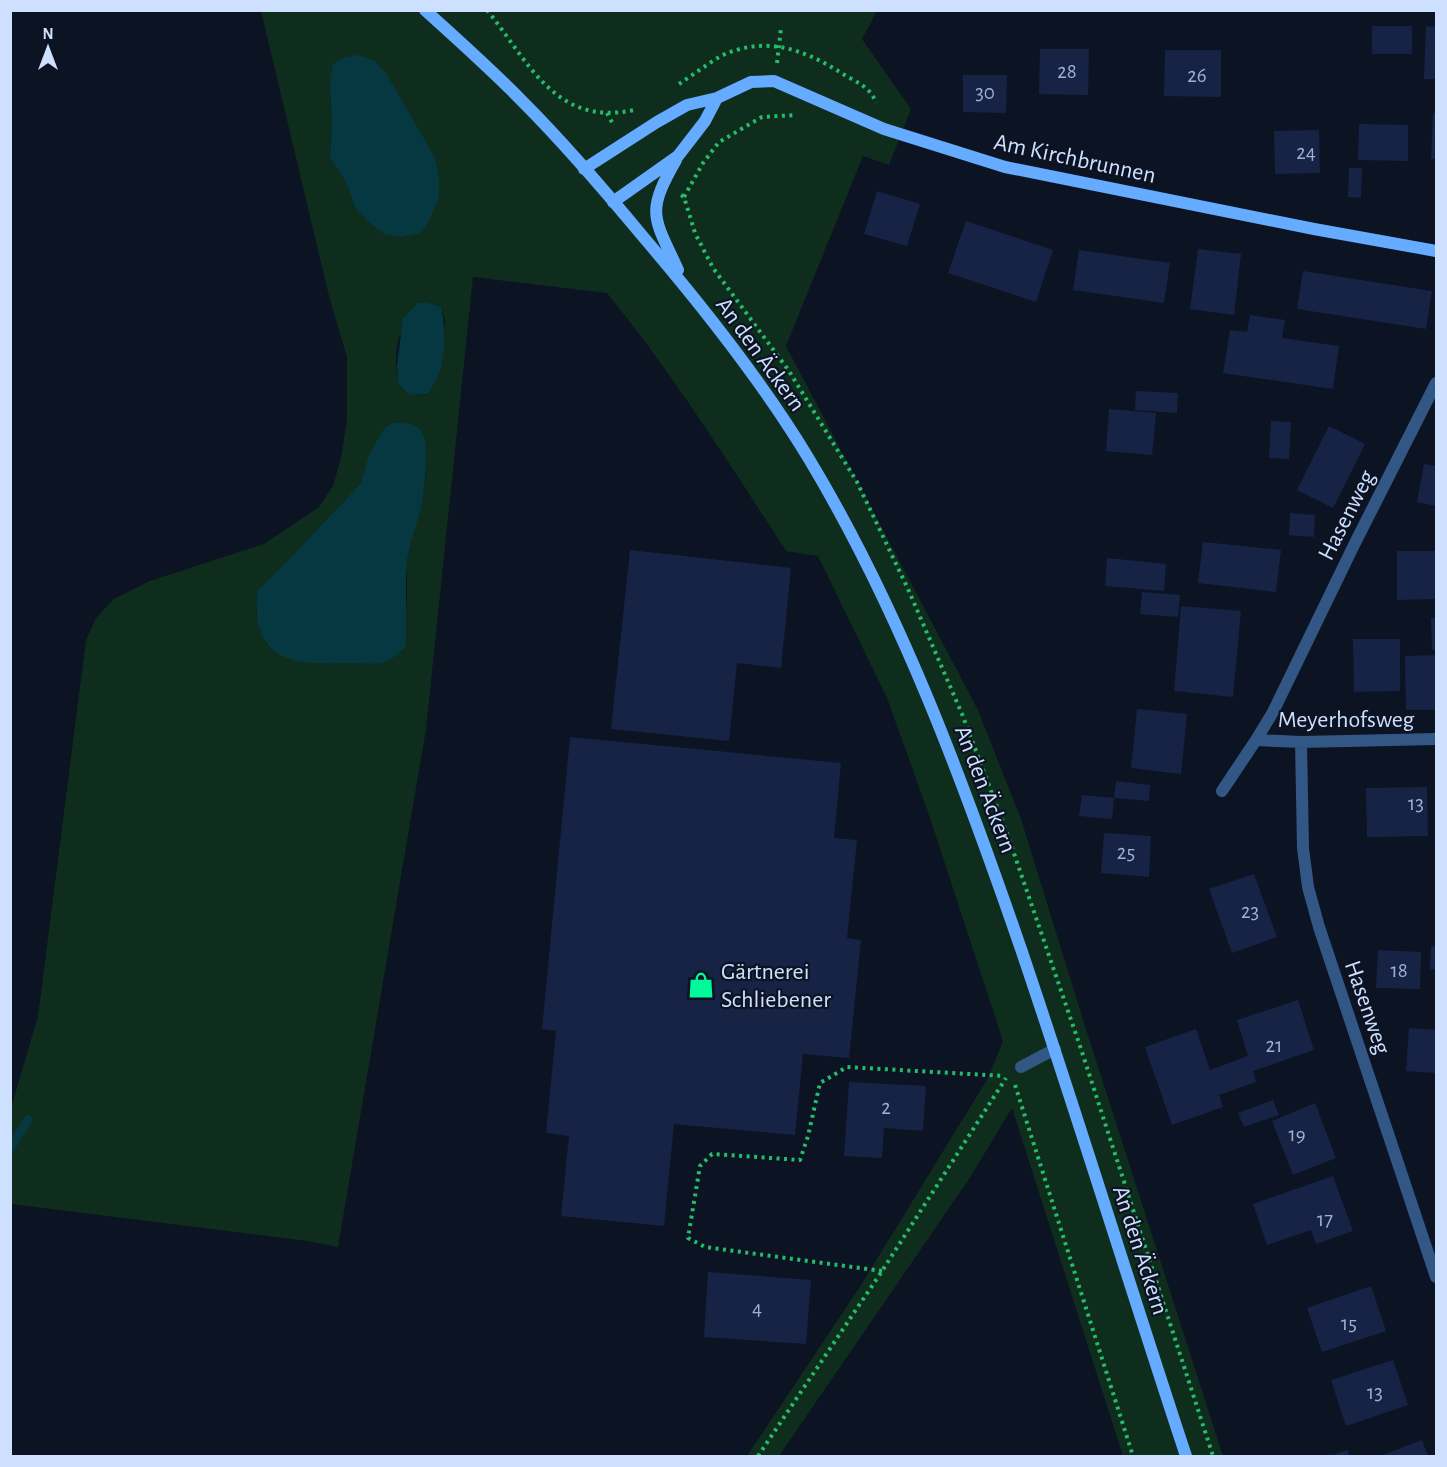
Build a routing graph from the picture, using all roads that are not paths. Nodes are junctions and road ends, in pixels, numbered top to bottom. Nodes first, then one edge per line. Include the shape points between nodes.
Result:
1 (425, 10) edge
2 (435, 10) edge
3 (464, 45) junction
4 (717, 98) junction
5 (678, 156) junction
6 (584, 169) junction
7 (614, 202) junction
8 (1437, 251) edge
9 (685, 285) junction
10 (1437, 383) edge
11 (1437, 739) edge
12 (1256, 740) junction
13 (1301, 742) junction
14 (1222, 791) dead end
15 (1055, 1049) junction
16 (1021, 1067) dead end
17 (1437, 1277) edge
18 (1186, 1456) edge

1 - 3 main road
2 - 3 main road
3 - 6 main road, An den Äckern
4 - 5 main road
4 - 6 main road via 687,105
4 - 8 main road, Am Kirchbrunnen via 751,82 774,81 884,129 1005,167
5 - 7 main road
5 - 9 main road via 656,200 655,219
6 - 7 main road, An den Äckern
7 - 9 main road, An den Äckern
9 - 15 main road, An den Äckern via 759,384 809,460 882,597 915,666 984,840
10 - 12 street, Hasenweg
11 - 13 street, Meyerhofsweg
12 - 13 street, Meyerhofsweg
12 - 14 street, Hasenweg
13 - 17 street, Hasenweg via 1303,848 1308,887
15 - 16 street
15 - 18 main road, An den Äckern

